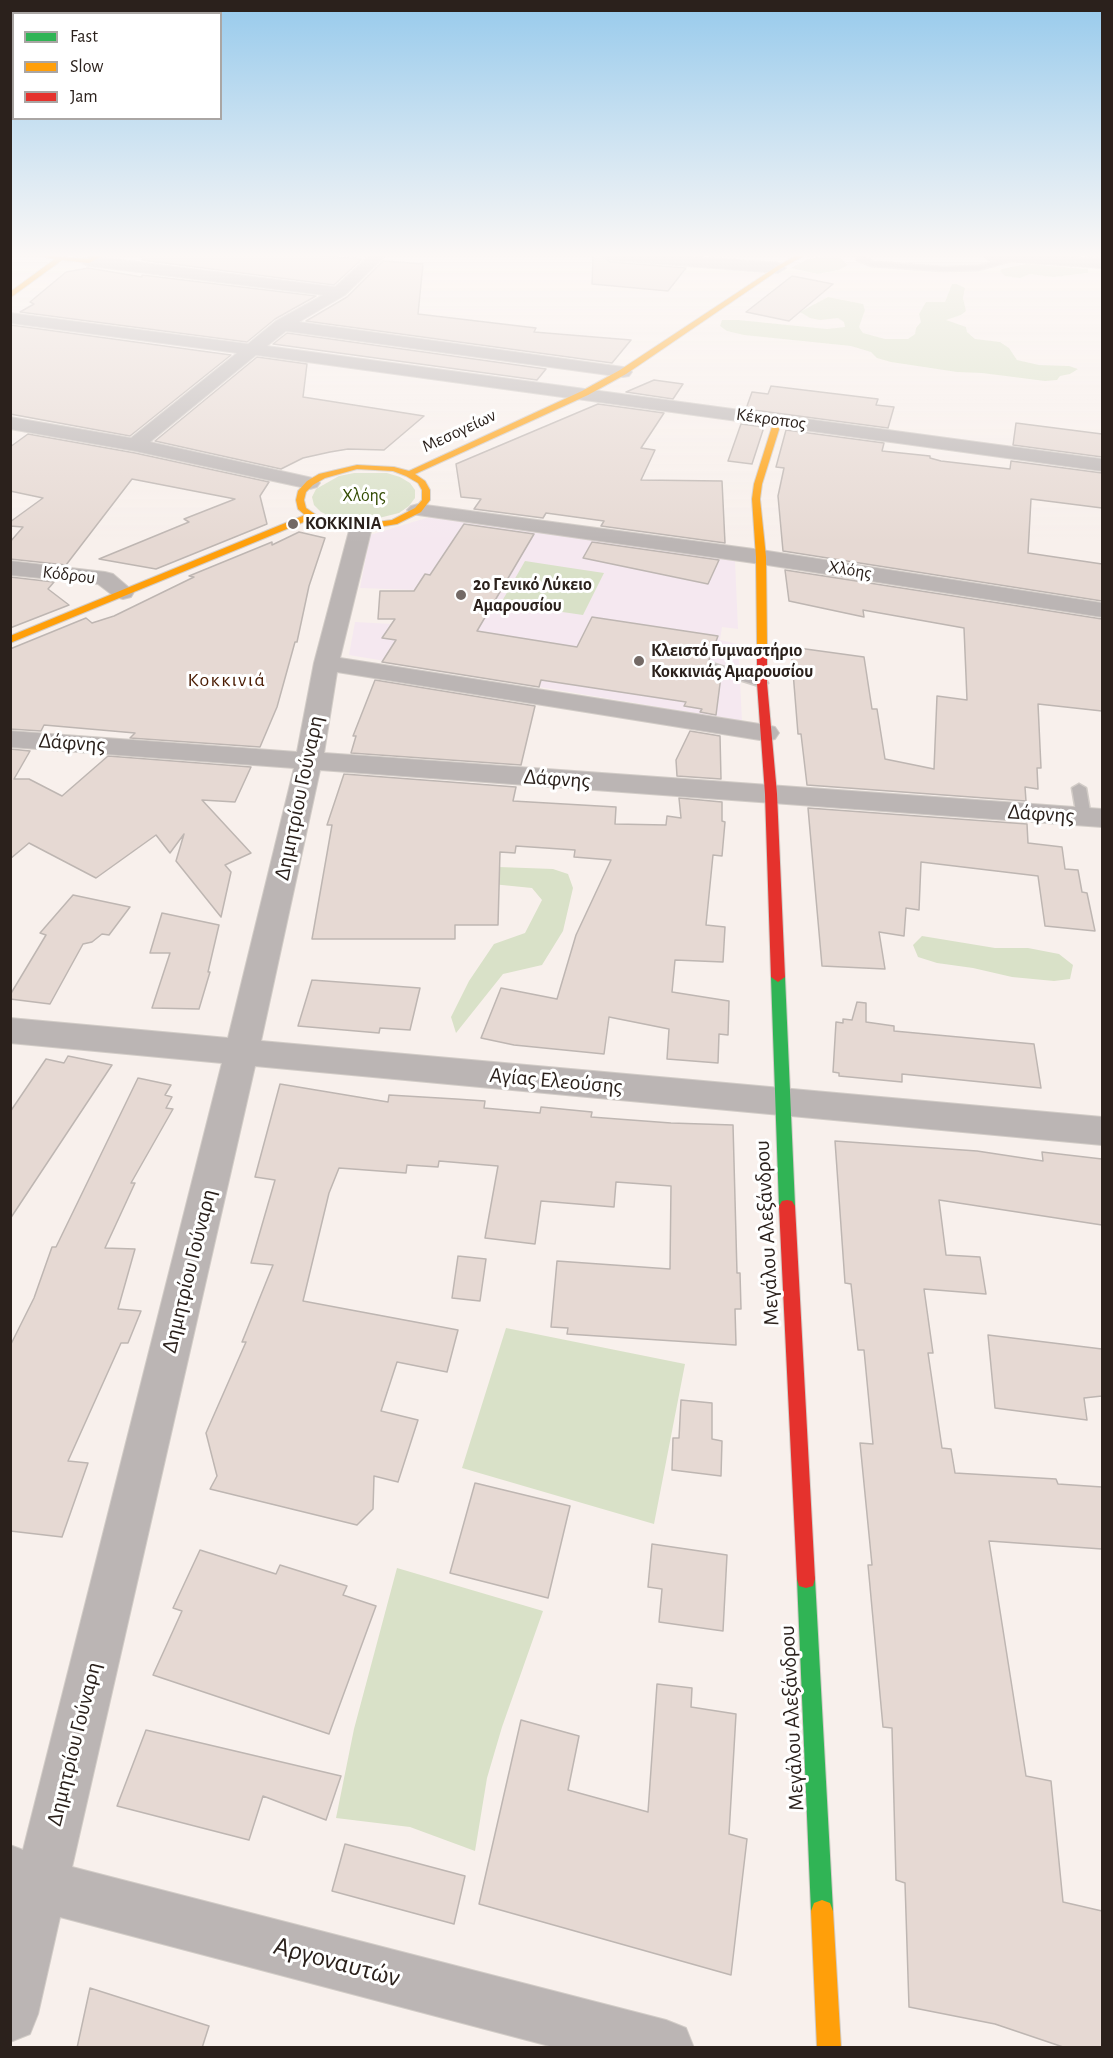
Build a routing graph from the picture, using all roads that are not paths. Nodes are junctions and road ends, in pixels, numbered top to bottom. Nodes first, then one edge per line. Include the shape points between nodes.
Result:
1 (251, 351) edge
2 (260, 351) edge
3 (471, 351) edge
4 (654, 351) edge
5 (623, 372) junction
6 (585, 393) junction
7 (778, 420) junction
8 (10, 423) edge
9 (135, 445) junction
10 (1102, 465) edge
11 (409, 474) junction
12 (310, 483) junction
13 (418, 510) junction
14 (311, 516) junction
15 (361, 527) junction
16 (761, 557) junction
17 (10, 568) edge
18 (123, 592) junction
19 (1102, 610) edge
20 (10, 640) edge
21 (326, 663) junction
22 (715, 669) dead end
23 (762, 683) junction
24 (766, 733) junction
25 (10, 739) edge
26 (309, 761) junction
27 (1079, 788) dead end
28 (771, 794) junction
29 (1094, 818) edge
30 (10, 1030) edge
31 (242, 1051) junction
32 (782, 1103) junction
33 (1102, 1131) edge
34 (25, 1878) edge
35 (10, 2014) edge
36 (666, 2048) edge
37 (829, 2048) edge

1 - 9 street
2 - 6 street, Κέκροπος
3 - 5 street
4 - 5 street, Μεσογείων
5 - 6 street, Μεσογείων
6 - 7 street, Κέκροπος
6 - 11 street, Μεσογείων
7 - 10 street, Κέκροπος
7 - 16 street, Μεγάλου Αλεξάνδρου via 756,499
8 - 9 street
9 - 12 street
11 - 12 street via 357,467
11 - 13 street via 421,481 426,490 426,500
12 - 14 street via 300,500 302,509
13 - 15 street via 394,522
13 - 16 street, Χλόης
14 - 15 street via 333,525
14 - 18 street
15 - 21 street, Δημητρίου Γούναρη
16 - 19 street, Χλόης
16 - 23 street, Μεγάλου Αλεξάνδρου
17 - 18 street, Κόδρου via 91,576 105,579
18 - 20 street
21 - 24 street
21 - 26 street, Δημητρίου Γούναρη
22 - 23 lane
23 - 24 street, Μεγάλου Αλεξάνδρου
24 - 28 street, Μεγάλου Αλεξάνδρου
25 - 26 street, Δάφνης
26 - 28 street, Δάφνης
26 - 31 street, Δημητρίου Γούναρη
27 - 29 lane
28 - 29 street, Δάφνης
28 - 32 street, Μεγάλου Αλεξάνδρου
30 - 31 street, Αγίας Ελεούσης
31 - 32 street, Αγίας Ελεούσης
31 - 34 street, Δημητρίου Γούναρη
32 - 33 street, Αγίας Ελεούσης
32 - 37 street, Μεγάλου Αλεξάνδρου
34 - 35 street, Δημητρίου Γούναρη
34 - 36 street, Αργοναυτών

